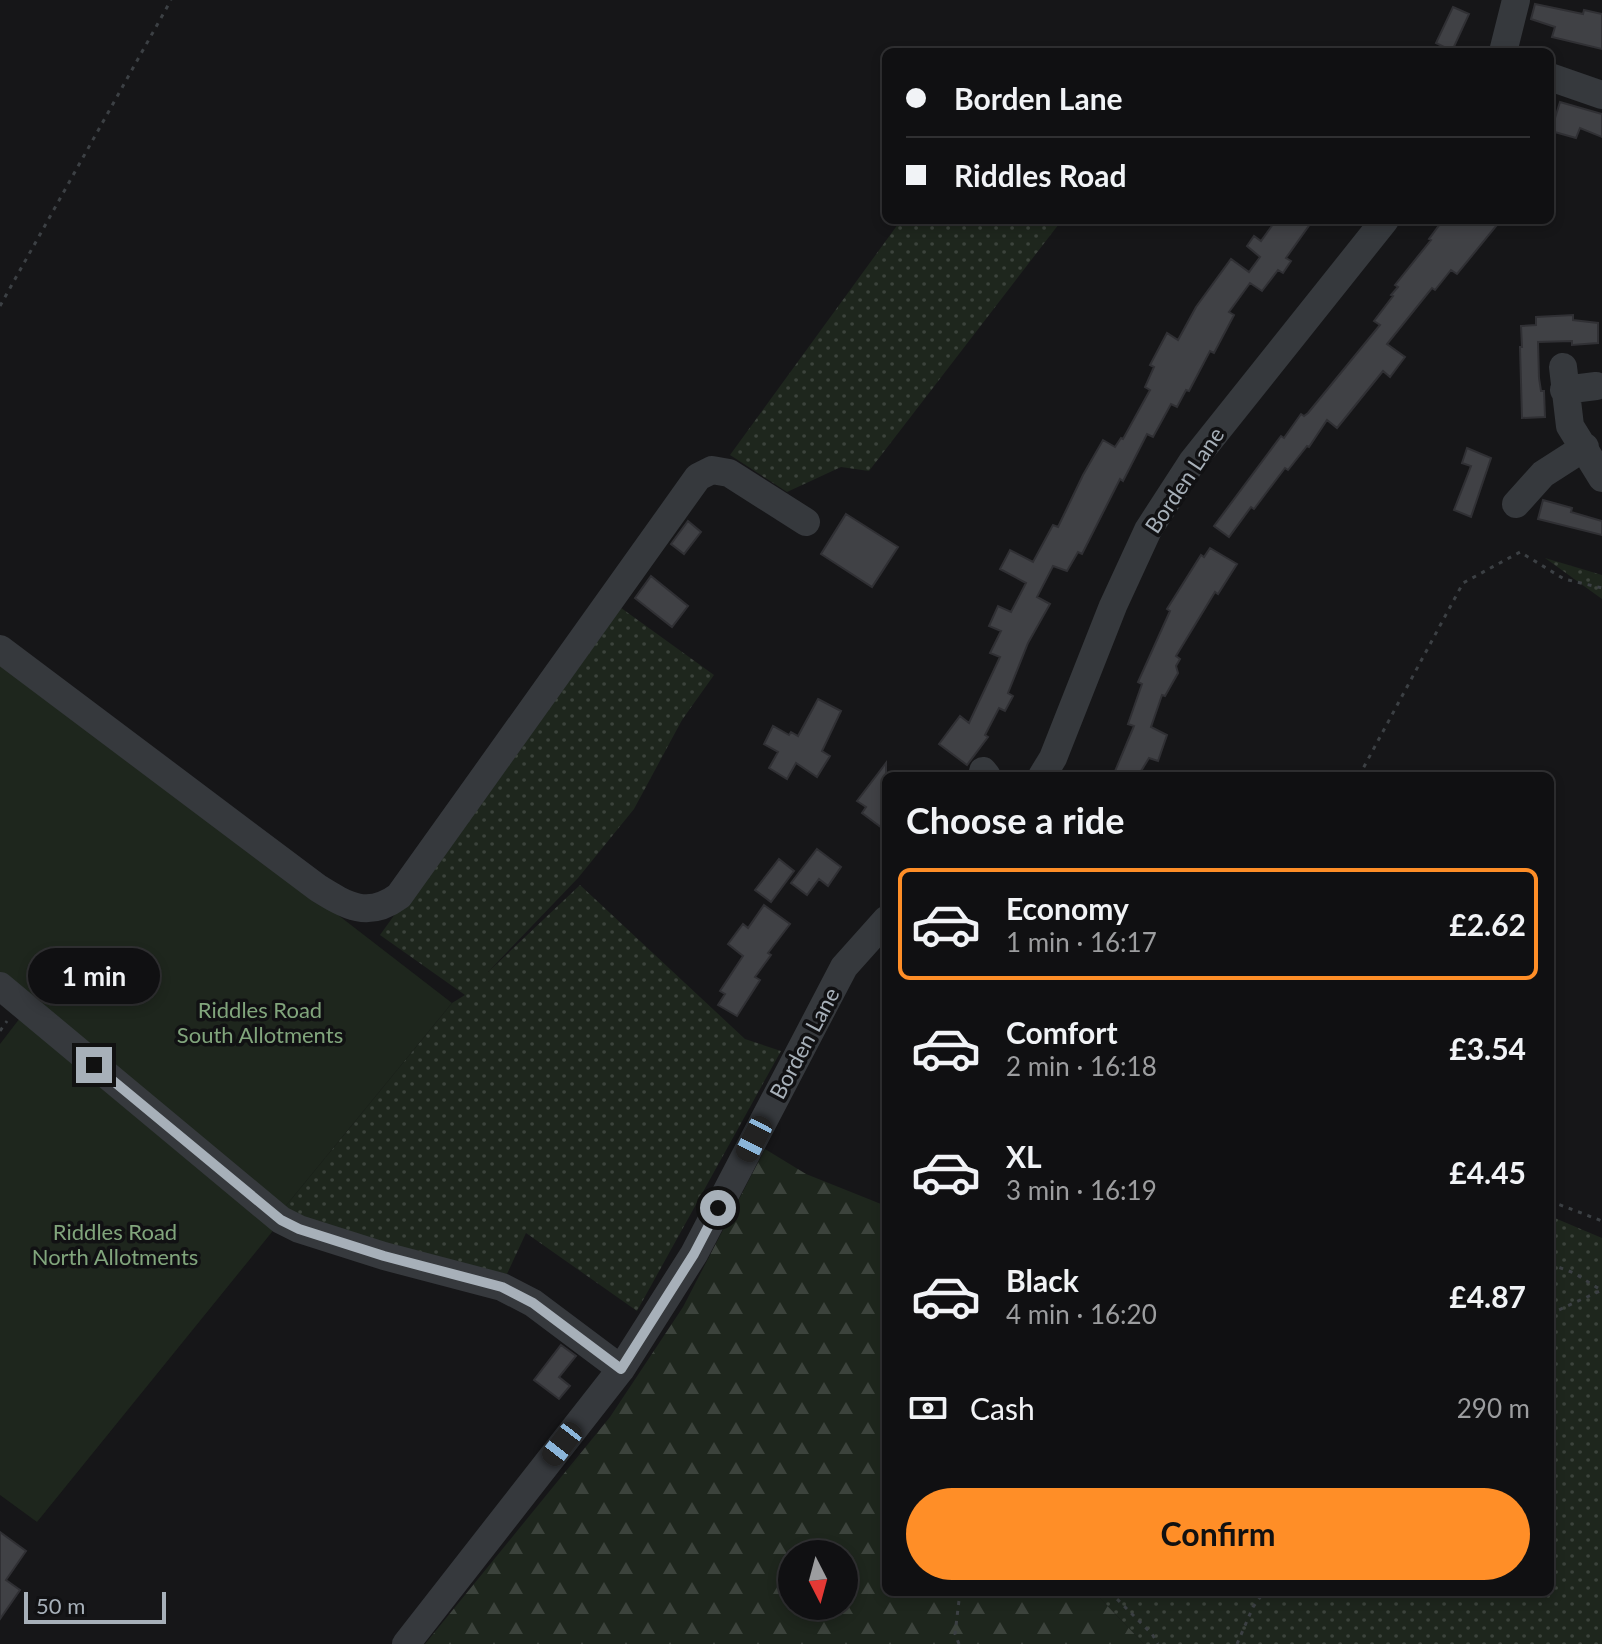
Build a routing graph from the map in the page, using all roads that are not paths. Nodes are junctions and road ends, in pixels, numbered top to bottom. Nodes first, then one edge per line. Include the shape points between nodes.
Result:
1 (1516, 0) edge
2 (1504, 48) edge
3 (1554, 78) edge
4 (1602, 95) edge
5 (1382, 224) edge
6 (1596, 386) dead end
7 (1590, 441) edge
8 (1602, 478) edge
9 (1516, 504) dead end
10 (806, 522) dead end
11 (0, 649) edge
12 (1044, 772) edge
13 (882, 924) edge
14 (0, 986) edge
15 (621, 1369) junction
16 (406, 1644) edge

1 - 2 street
3 - 4 street
5 - 12 street, Borden Lane via 1192,462 1148,530
6 - 7 street via 1563,378 1570,426
7 - 8 street
7 - 9 street via 1543,474
10 - 11 street via 729,473 712,470 698,477 399,896 374,908 348,907 318,888
13 - 15 street, Borden Lane via 844,967 694,1254
14 - 15 street via 281,1220 384,1256 502,1287 533,1303
15 - 16 street, Borden Lane

